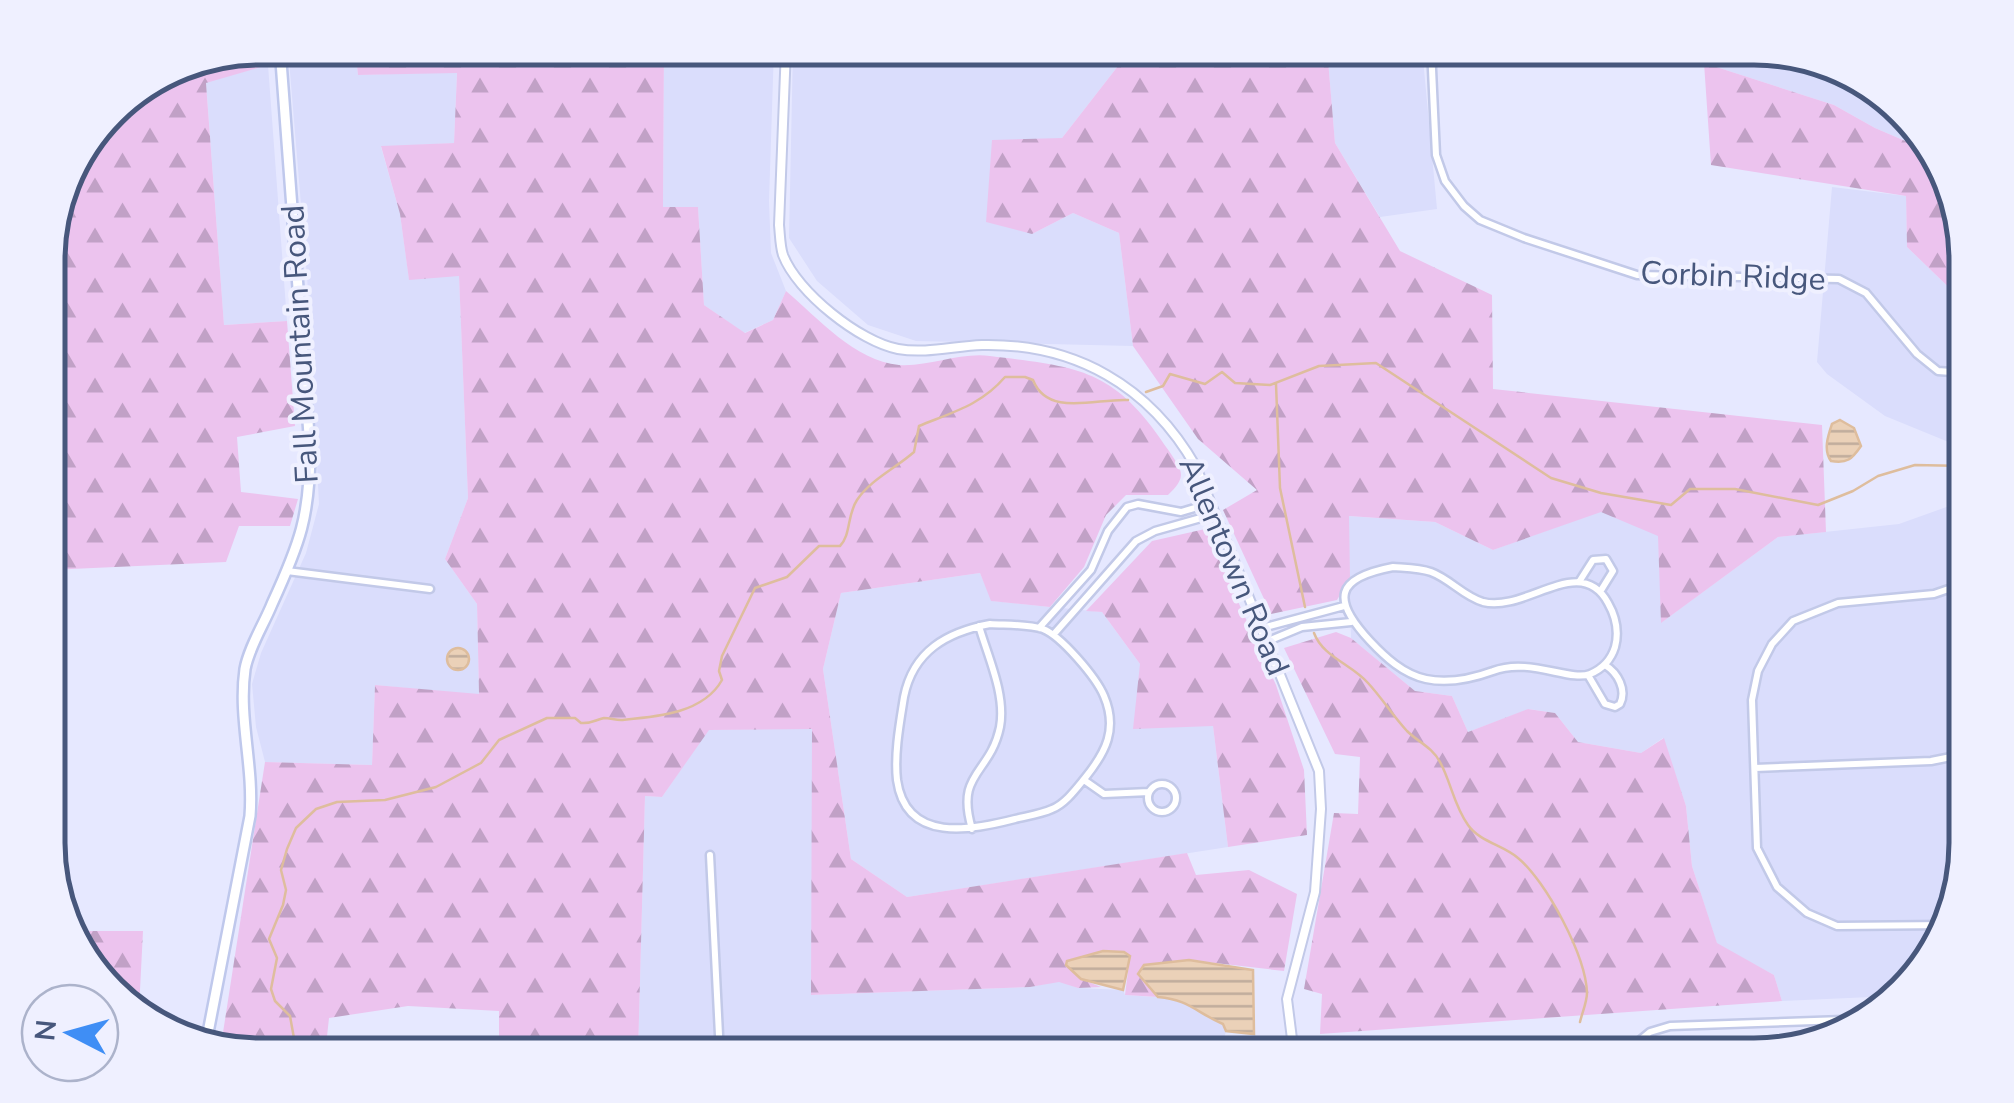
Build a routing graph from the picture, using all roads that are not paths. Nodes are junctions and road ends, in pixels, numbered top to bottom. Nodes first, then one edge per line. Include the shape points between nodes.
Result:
1 (281, 65) edge
2 (785, 65) edge
3 (1432, 65) edge
4 (1949, 372) edge
5 (1211, 503) junction
6 (1215, 514) junction
7 (287, 571) junction
8 (1579, 582) junction
9 (1949, 588) edge
10 (430, 590) dead end
11 (1600, 592) junction
12 (1344, 606) junction
13 (1351, 622) junction
14 (979, 626) junction
15 (1040, 628) junction
16 (1262, 628) junction
17 (1054, 634) junction
18 (1268, 641) junction
19 (1605, 665) junction
20 (1588, 676) junction
21 (1949, 757) edge
22 (1755, 768) junction
23 (1084, 780) junction
24 (1149, 792) junction
25 (972, 830) junction
26 (710, 855) dead end
27 (1931, 925) edge
28 (1831, 1022) edge
29 (208, 1031) edge
30 (719, 1038) edge
31 (1292, 1038) edge
32 (1643, 1038) edge

1 - 7 main road, Fall Mountain Road via 310,448 309,504
2 - 5 street, Allentown Road via 779,225 782,253 797,279 825,307 886,346 1003,346 1061,355 1106,372 1172,432
3 - 4 street, Corbin Ridge via 1436,154 1446,181 1480,220 1637,275 1838,279 1866,293 1917,354 1938,372
5 - 6 street, Allentown Road
5 - 15 street via 1186,512 1127,507 1091,570
6 - 16 street, Allentown Road
6 - 17 street via 1136,542
7 - 10 street
7 - 29 main road, Fall Mountain Road via 246,665 250,816
8 - 11 street
8 - 11 street via 1593,560 1606,560 1613,571
8 - 12 street via 1497,604 1465,594 1434,572 1393,567 1358,576
9 - 22 street via 1838,603 1793,621 1758,671 1752,700
11 - 19 street via 1616,620 1617,638
12 - 13 street
12 - 16 street
13 - 18 street via 1302,627
13 - 20 street via 1387,658 1424,678 1469,679 1520,665
14 - 15 street
14 - 25 street via 1001,724 968,784
14 - 25 street via 947,637 918,661 906,686 898,750 897,782 915,815 940,828
15 - 17 street
16 - 18 street, Allentown Road
17 - 23 street via 1098,683 1110,714 1104,754
18 - 31 street, Allentown Road via 1319,772 1315,892 1287,999
19 - 20 street
19 - 20 street via 1624,693 1620,704 1605,704
21 - 22 street
22 - 27 street via 1758,848 1777,887 1807,913 1837,926
23 - 24 street via 1104,794
23 - 25 street via 1054,809
24 - 24 street via 1156,811 1175,803 1170,786
26 - 30 street
28 - 32 street via 1670,1026

